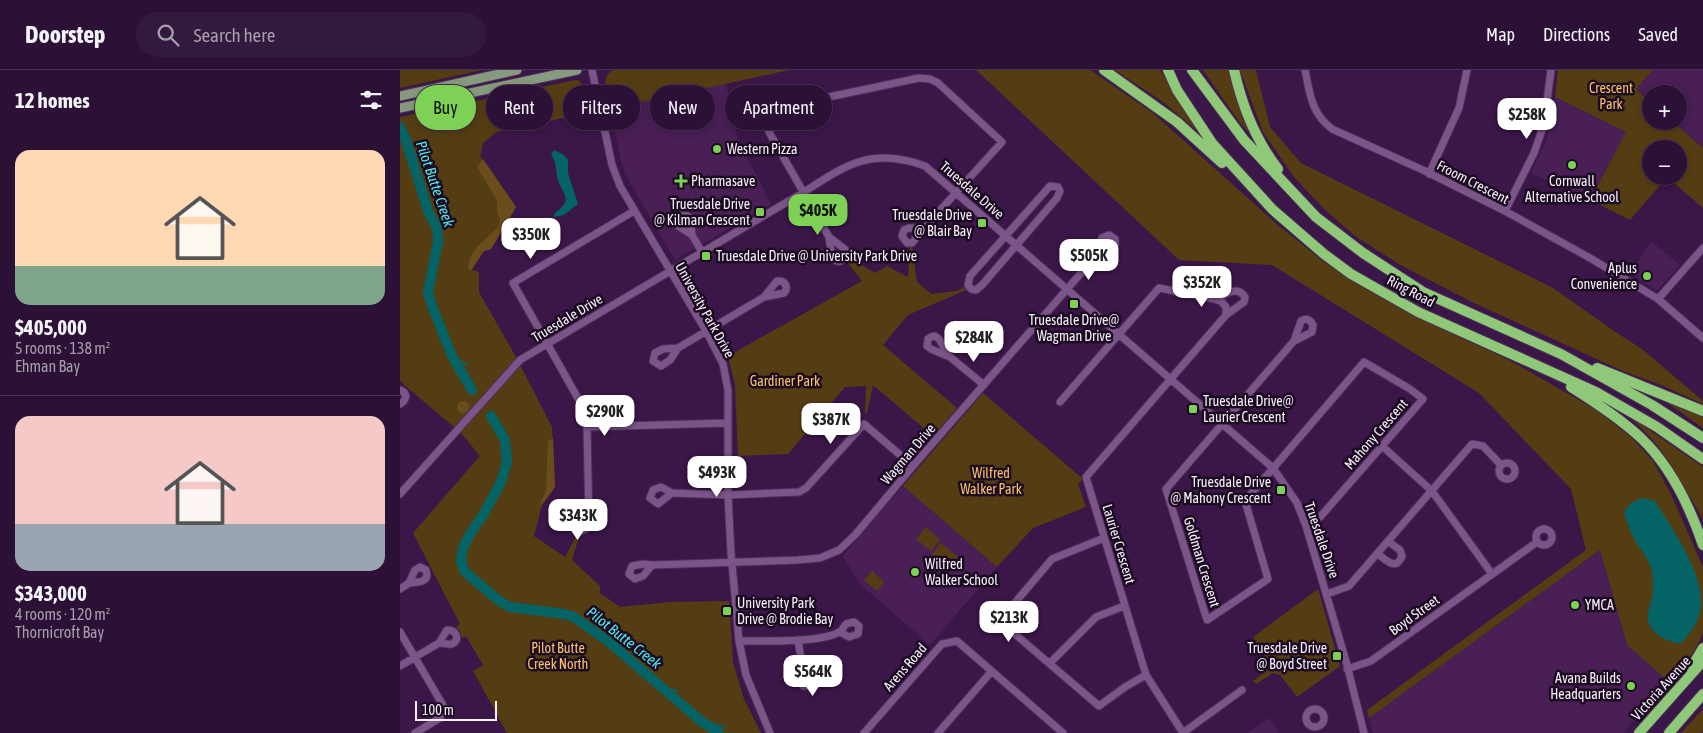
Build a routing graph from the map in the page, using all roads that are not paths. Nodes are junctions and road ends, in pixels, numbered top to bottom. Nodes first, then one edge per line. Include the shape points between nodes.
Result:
1 (517, 70) edge
2 (576, 70) edge
3 (592, 70) edge
4 (1104, 70) edge
5 (1168, 70) edge
6 (1192, 70) edge
7 (1234, 70) edge
8 (1305, 70) edge
9 (1467, 70) edge
10 (1551, 70) edge
11 (401, 96) edge
12 (402, 108) edge
13 (1429, 174) junction
14 (804, 192) junction
15 (955, 192) junction
16 (1272, 209) junction
17 (634, 211) junction
18 (1505, 212) junction
19 (1316, 217) junction
20 (924, 228) dead end
21 (692, 236) dead end
22 (1006, 236) junction
23 (829, 237) dead end
24 (1016, 245) junction
25 (1703, 248) edge
26 (702, 252) junction
27 (1095, 257) dead end
28 (670, 272) junction
29 (1067, 290) junction
30 (764, 297) dead end
31 (1217, 300) junction
32 (1658, 300) junction
33 (1226, 315) junction
34 (706, 331) junction
35 (1118, 334) junction
36 (1703, 338) edge
37 (1294, 341) dead end
38 (548, 343) junction
39 (678, 348) dead end
40 (1561, 354) junction
41 (950, 357) dead end
42 (1534, 364) junction
43 (1170, 379) junction
44 (984, 385) junction
45 (400, 390) edge
46 (1060, 402) dead end
47 (400, 404) edge
48 (1703, 411) edge
49 (727, 423) junction
50 (1222, 424) junction
51 (587, 427) junction
52 (1703, 438) edge
53 (1382, 446) junction
54 (1703, 459) edge
55 (1501, 465) dead end
56 (913, 466) junction
57 (1273, 468) junction
58 (1432, 491) junction
59 (672, 493) dead end
60 (400, 494) edge
61 (728, 495) junction
62 (588, 503) dead end
63 (1306, 526) junction
64 (1700, 533) edge
65 (1104, 538) junction
66 (1389, 542) junction
67 (1537, 542) dead end
68 (1703, 545) edge
69 (1378, 554) junction
70 (731, 563) junction
71 (652, 565) dead end
72 (1492, 574) junction
73 (409, 583) dead end
74 (400, 589) edge
75 (1327, 594) junction
76 (1124, 606) junction
77 (400, 632) edge
78 (840, 632) dead end
79 (798, 640) junction
80 (739, 641) junction
81 (439, 643) dead end
82 (1703, 648) edge
83 (415, 657) junction
84 (1703, 662) edge
85 (1050, 663) junction
86 (802, 665) dead end
87 (400, 666) edge
88 (1348, 669) junction
89 (991, 672) junction
90 (1146, 675) junction
91 (1684, 682) junction
92 (1242, 690) dead end
93 (1703, 694) edge
94 (766, 722) junction
95 (1363, 732) edge
96 (415, 733) edge
97 (770, 733) edge
98 (775, 733) edge
99 (864, 733) edge
100 (938, 733) edge
101 (1063, 733) edge
102 (1184, 733) edge
103 (1640, 733) edge
104 (1669, 733) edge

1 - 11 main road
2 - 12 main road
3 - 17 street, University Park Drive via 612,165
4 - 16 highway via 1177,122
5 - 16 highway, Ring Road via 1177,90 1212,143
6 - 19 highway, Ring Road via 1244,140
7 - 19 highway via 1240,94 1274,164
8 - 13 street, Froom Crescent via 1314,109 1322,122
9 - 13 street via 1459,108
10 - 18 street via 1544,124 1534,153
13 - 18 street, Froom Crescent
14 - 15 street, Truesdale Drive via 839,170 863,160 888,157 907,159 925,166
14 - 15 street via 769,132 767,110 919,78 938,83 1002,142
14 - 23 street
14 - 26 street, Truesdale Drive
15 - 20 street
15 - 22 street, Truesdale Drive
16 - 42 highway, Ring Road via 1351,274 1418,312
17 - 28 street, University Park Drive
17 - 38 street via 513,283
18 - 32 street, Froom Crescent via 1625,278
19 - 40 highway, Ring Road via 1363,253 1423,292
21 - 26 street
22 - 24 street, Truesdale Drive
22 - 24 street via 970,276 968,285 971,288 976,290 982,285
22 - 24 street via 1050,186 1058,187 1057,198
24 - 29 street, Truesdale Drive
25 - 32 street
26 - 28 street, Truesdale Drive
27 - 29 street, Wagman Drive
28 - 34 street, University Park Drive
28 - 38 street, Truesdale Drive
29 - 35 street, Truesdale Drive
29 - 44 street, Wagman Drive
30 - 34 street
31 - 33 street via 1226,307
31 - 33 street via 1229,291 1237,290 1245,297 1244,302
31 - 35 street via 1159,288
32 - 36 street, Froom Crescent
33 - 43 street
34 - 39 street
34 - 49 street, University Park Drive via 723,364 728,390
35 - 43 street, Truesdale Drive
35 - 46 street
37 - 50 street
38 - 51 street via 584,409
38 - 60 street, Truesdale Drive via 512,368
40 - 48 highway
40 - 52 highway, Ring Road
41 - 44 street
42 - 54 highway, Ring Road via 1603,397
42 - 64 highway via 1588,398 1643,440 1677,486
43 - 50 street, Truesdale Drive
43 - 65 street, Laurier Crescent via 1086,477
44 - 56 street, Wagman Drive
45 - 47 street via 406,396
49 - 51 street
49 - 61 street, University Park Drive
50 - 57 street, Truesdale Drive
50 - 57 street, Goldman Crescent via 1166,489 1207,620 1268,579 1245,501
51 - 62 street
53 - 57 street, Mahony Crescent via 1423,399 1364,362
53 - 58 street
53 - 63 street, Mahony Crescent via 1321,516
55 - 58 street via 1483,446 1472,444
56 - 61 street via 864,424 799,492
56 - 70 street, Wagman Drive via 839,550 820,558
57 - 63 street, Truesdale Drive via 1287,485
58 - 66 street
58 - 72 street
59 - 61 street
61 - 70 street, University Park Drive
63 - 75 street, Truesdale Drive
64 - 68 highway
65 - 76 street, Laurier Crescent
65 - 85 street via 1052,558 1002,618 1009,629
66 - 69 street
66 - 69 street via 1400,550 1399,562 1390,564
67 - 72 street, Boyd Street
69 - 75 street via 1350,586
70 - 71 street, Wagman Drive
70 - 80 street, University Park Drive
72 - 88 street, Boyd Street via 1371,662
73 - 74 street
75 - 88 street, Truesdale Drive
76 - 85 street via 1096,617
76 - 90 street, Laurier Crescent
77 - 83 street
78 - 79 street
79 - 80 street
79 - 86 street
80 - 94 street, University Park Drive via 746,676
81 - 83 street
82 - 91 highway
83 - 87 street
83 - 96 street via 444,707 440,718
84 - 91 highway, Victoria Avenue
85 - 90 street via 1099,706
88 - 95 street, Truesdale Drive
89 - 99 street, Arens Road via 957,641 942,644
89 - 100 street
89 - 101 street, Arens Road
90 - 102 street, Laurier Crescent
91 - 103 highway, Victoria Avenue
92 - 102 street
93 - 104 highway
94 - 97 street, University Park Drive
94 - 98 street, University Park Drive

